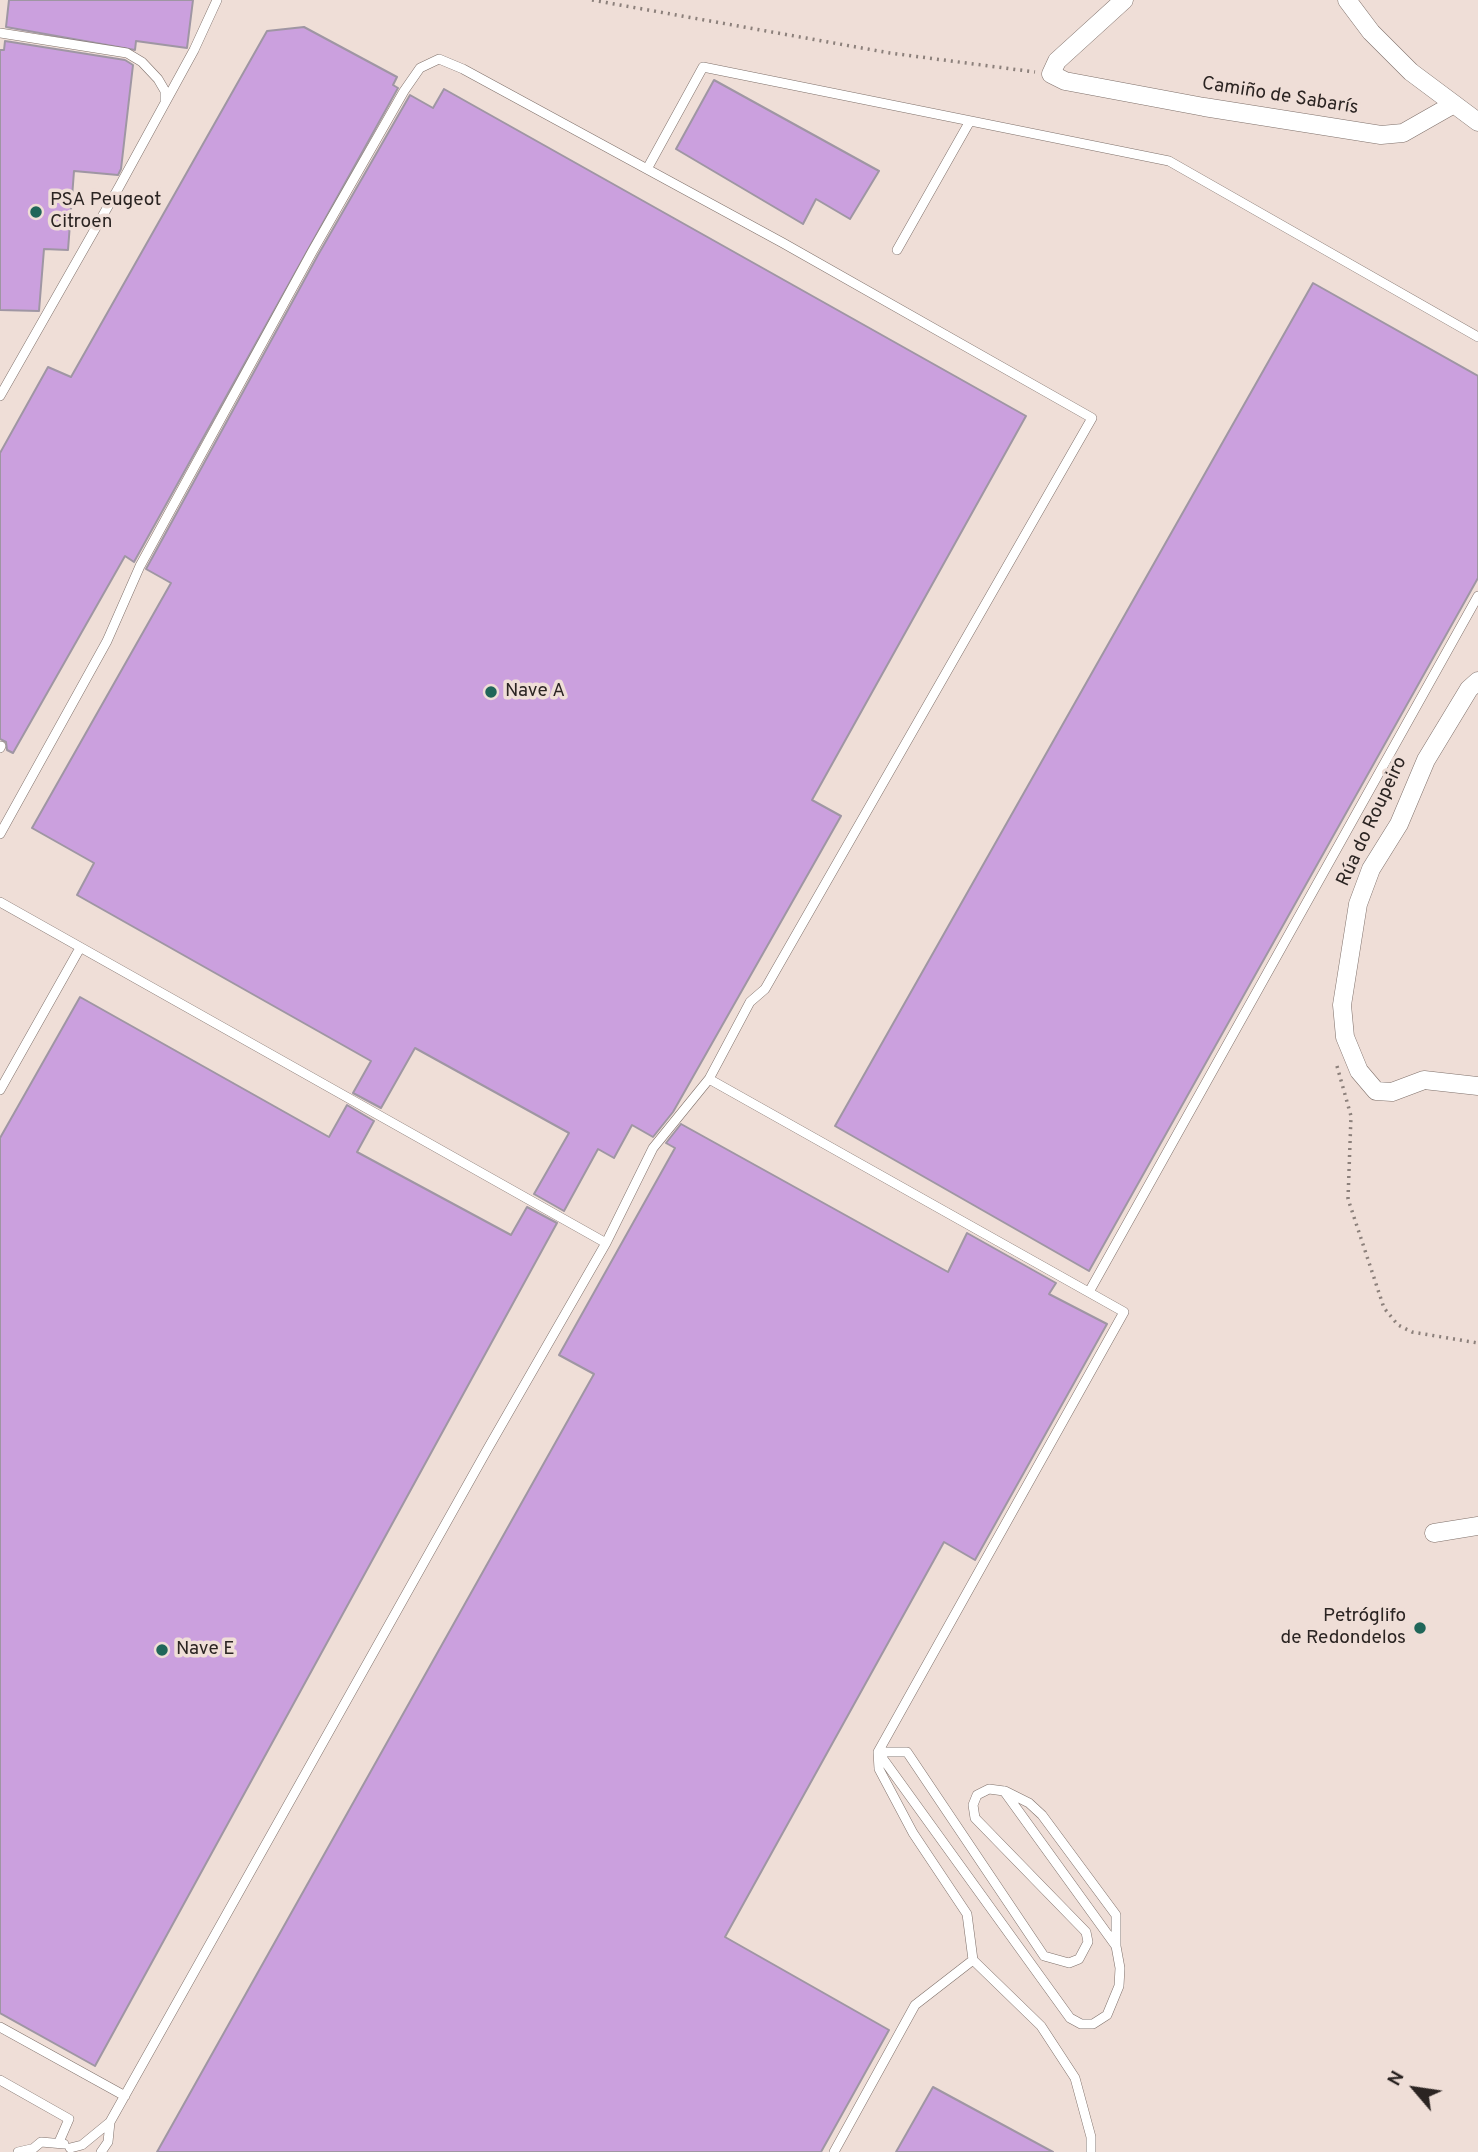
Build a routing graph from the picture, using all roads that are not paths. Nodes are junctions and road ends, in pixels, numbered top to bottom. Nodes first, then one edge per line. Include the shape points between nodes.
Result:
1 (217, 0) edge
2 (1124, 0) edge
3 (1347, 0) edge
4 (0, 33) edge
5 (165, 102) junction
6 (1454, 104) junction
7 (970, 121) junction
8 (1478, 122) edge
9 (647, 169) junction
10 (897, 250) dead end
11 (1478, 337) edge
12 (0, 396) edge
13 (1478, 596) edge
14 (1478, 681) edge
15 (0, 834) edge
16 (0, 902) edge
17 (80, 948) junction
18 (709, 1079) junction
19 (1478, 1086) edge
20 (0, 1090) edge
21 (606, 1243) junction
22 (1089, 1292) junction
23 (1478, 1526) edge
24 (1434, 1533) dead end
25 (878, 1752) junction
26 (1004, 1791) junction
27 (1116, 1946) junction
28 (973, 1960) junction
29 (0, 2027) edge
30 (0, 2080) edge
31 (125, 2096) junction
32 (110, 2122) junction
33 (60, 2142) junction
34 (30, 2150) edge
35 (71, 2150) edge
36 (18, 2152) edge
37 (101, 2152) edge
38 (834, 2152) edge
39 (1091, 2152) edge

1 - 5 lane
2 - 6 street, Camiño de Sabarís via 1057,61 1051,74 1065,81 1204,107 1381,135 1403,133
3 - 6 street via 1392,54
4 - 5 lane via 127,53 158,79
5 - 12 lane
6 - 8 street
7 - 9 lane via 703,67
7 - 10 lane
7 - 11 lane via 1169,161
9 - 15 lane via 463,69 439,59 420,68 285,300 140,566 107,641
9 - 18 lane via 1092,418
13 - 22 lane
14 - 19 street, Rúa do Roupeiro via 1426,760 1399,824 1371,869 1358,904 1342,1005 1345,1037 1359,1072 1376,1091 1392,1092 1424,1080
16 - 17 lane
17 - 20 lane
17 - 21 lane
18 - 21 lane via 653,1148
18 - 22 lane
21 - 31 lane
22 - 25 lane via 1124,1312
23 - 24 street
25 - 26 lane via 907,1752 1044,1956 1069,1963 1079,1959 1088,1942 1086,1931 975,1818 972,1805 978,1796 989,1788
25 - 27 lane via 1070,2018 1081,2024 1093,2024 1107,2015 1119,1986
25 - 28 lane via 879,1769 913,1833 967,1914
26 - 27 lane
26 - 27 lane via 1042,1815 1116,1915
28 - 38 lane via 915,2005
28 - 39 lane via 1041,2026 1075,2078
29 - 31 lane
30 - 33 lane via 69,2119
31 - 32 lane
32 - 35 lane
32 - 37 lane
33 - 34 lane via 41,2142
33 - 35 lane
34 - 36 lane

